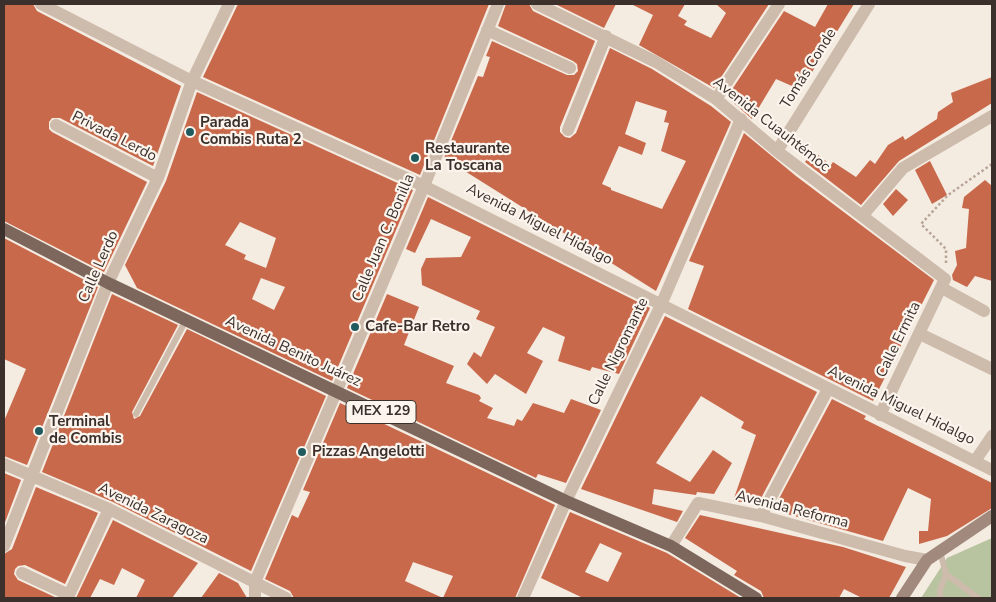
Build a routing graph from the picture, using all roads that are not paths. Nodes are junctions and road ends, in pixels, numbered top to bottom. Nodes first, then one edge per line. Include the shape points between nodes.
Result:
1 (41, 4) edge
2 (229, 4) edge
3 (498, 4) edge
4 (537, 4) edge
5 (779, 4) edge
6 (869, 4) edge
7 (487, 30) junction
8 (606, 36) junction
9 (570, 68) dead end
10 (192, 81) junction
11 (716, 99) junction
12 (992, 116) edge
13 (741, 119) junction
14 (56, 125) dead end
15 (568, 130) dead end
16 (778, 151) junction
17 (158, 178) junction
18 (424, 186) junction
19 (862, 216) junction
20 (4, 229) edge
21 (108, 283) junction
22 (944, 283) junction
23 (661, 305) junction
24 (984, 311) dead end
25 (186, 320) junction
26 (920, 334) junction
27 (992, 369) edge
28 (828, 389) junction
29 (335, 390) junction
30 (136, 414) dead end
31 (880, 415) junction
32 (992, 436) edge
33 (992, 449) edge
34 (4, 464) edge
35 (983, 465) edge
36 (32, 478) junction
37 (566, 501) junction
38 (109, 509) junction
39 (760, 516) junction
40 (992, 516) edge
41 (4, 546) edge
42 (671, 546) junction
43 (940, 550) junction
44 (927, 560) junction
45 (22, 573) dead end
46 (946, 574) junction
47 (254, 592) edge
48 (286, 598) edge
49 (523, 598) edge
50 (756, 598) edge
51 (902, 598) edge
52 (940, 598) edge
53 (978, 598) edge

1 - 10 street, Avenida Miguel Hidalgo
2 - 10 street, Calle Lerdo
3 - 7 street, Calle Juan C. Bonilla
4 - 8 street, Avenida Cuauhtémoc
5 - 11 street
6 - 16 street, Tomás Conde
7 - 9 street
7 - 18 street, Calle Juan C. Bonilla
8 - 11 street, Avenida Cuauhtémoc
8 - 15 street
10 - 17 street, Calle Lerdo
10 - 18 street, Avenida Miguel Hidalgo
11 - 13 street, Avenida Cuauhtémoc
12 - 19 street via 903,168
13 - 16 street, Avenida Cuauhtémoc
13 - 23 street, Calle Nigromante
14 - 17 street, Privada Lerdo
16 - 19 street, Avenida Cuauhtémoc
17 - 21 street, Calle Lerdo
18 - 23 street, Avenida Miguel Hidalgo
18 - 29 street, Calle Juan C. Bonilla
19 - 22 street, Avenida Cuauhtémoc
20 - 21 main road, Avenida Benito Juárez / MEX 129
21 - 25 main road, Avenida Benito Juárez / MEX 129
21 - 36 street, Calle Lerdo
22 - 24 street, Avenida Cuauhtémoc
22 - 26 street, Calle Ermita
23 - 28 street, Avenida Miguel Hidalgo
23 - 37 street, Calle Nigromante
25 - 29 main road, Avenida Benito Juárez / MEX 129
25 - 30 lane
26 - 27 street
26 - 31 street, Calle Ermita
28 - 31 street, Avenida Miguel Hidalgo
28 - 39 street
29 - 37 main road, Avenida Benito Juárez / MEX 129
29 - 47 street, Calle Juan C. Bonilla
31 - 35 street, Avenida Miguel Hidalgo
32 - 35 street
33 - 35 street
34 - 36 street, Avenida Zaragoza
36 - 38 street, Avenida Zaragoza
36 - 41 street, Calle Lerdo
37 - 42 main road, Avenida Benito Juárez / MEX 129
37 - 49 street, Calle Nigromante
38 - 45 street via 69,596
38 - 47 street, Avenida Zaragoza
39 - 42 street, Avenida Reforma via 698,504
39 - 44 street, Avenida Reforma
40 - 43 main road
42 - 50 main road, Avenida Benito Juárez / MEX 129
43 - 44 main road
43 - 46 lane
44 - 51 main road
46 - 52 lane
46 - 53 lane
47 - 48 street, Avenida Zaragoza

